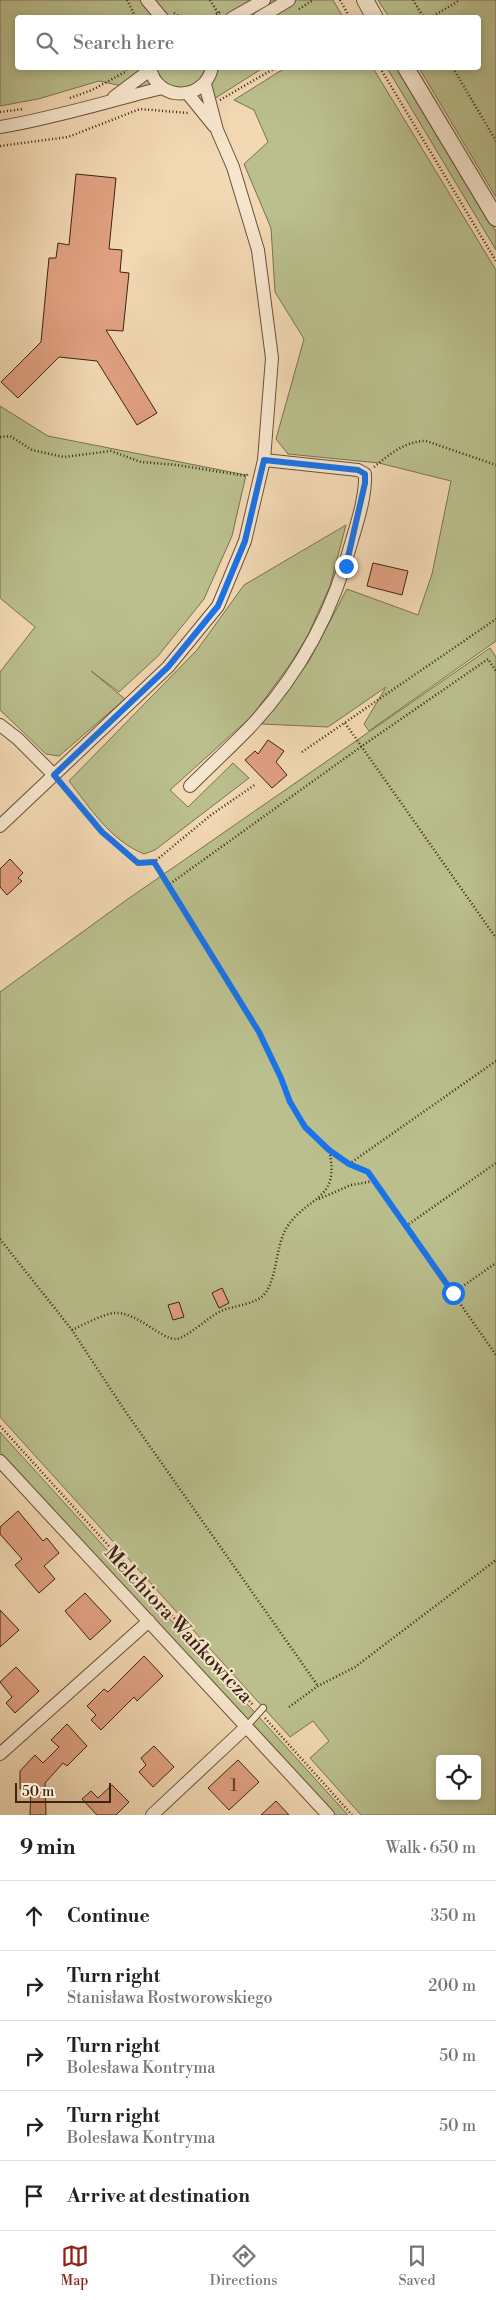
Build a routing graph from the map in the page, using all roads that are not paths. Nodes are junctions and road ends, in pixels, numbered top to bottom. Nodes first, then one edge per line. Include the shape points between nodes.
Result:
1 (264, 0) edge
2 (289, 0) edge
3 (365, 0) edge
4 (148, 2) edge
5 (151, 15) edge
6 (167, 15) edge
7 (237, 15) edge
8 (264, 15) edge
9 (373, 15) edge
10 (149, 70) edge
11 (150, 70) edge
12 (211, 70) edge
13 (407, 70) edge
14 (205, 84) junction
15 (162, 88) junction
16 (188, 94) junction
17 (110, 100) junction
18 (0, 127) edge
19 (218, 130) junction
20 (496, 218) edge
21 (264, 460) junction
22 (0, 725) edge
23 (54, 775) junction
24 (190, 786) dead end
25 (0, 826) edge
26 (0, 1461) edge
27 (150, 1621) junction
28 (261, 1710) road end
29 (246, 1727) junction
30 (0, 1754) edge
31 (152, 1815) edge
32 (328, 1815) edge

1 - 7 street
2 - 8 street
3 - 9 street
4 - 5 street
4 - 6 street
10 - 17 street
11 - 15 street
12 - 14 street
13 - 20 street
14 - 16 street
14 - 19 street
15 - 16 street
15 - 17 street
16 - 19 street
17 - 18 street via 48,119
19 - 21 street via 233,167 258,250 272,358
21 - 23 street via 245,541 218,606 168,667
21 - 24 street via 358,470 365,474 365,483 346,566 312,644 252,724
22 - 23 street
23 - 25 street
26 - 27 street, Melchiora Wańkowicza
27 - 29 street, Melchiora Wańkowicza
27 - 30 street
28 - 29 lane
29 - 31 street
29 - 32 street, Melchiora Wańkowicza

